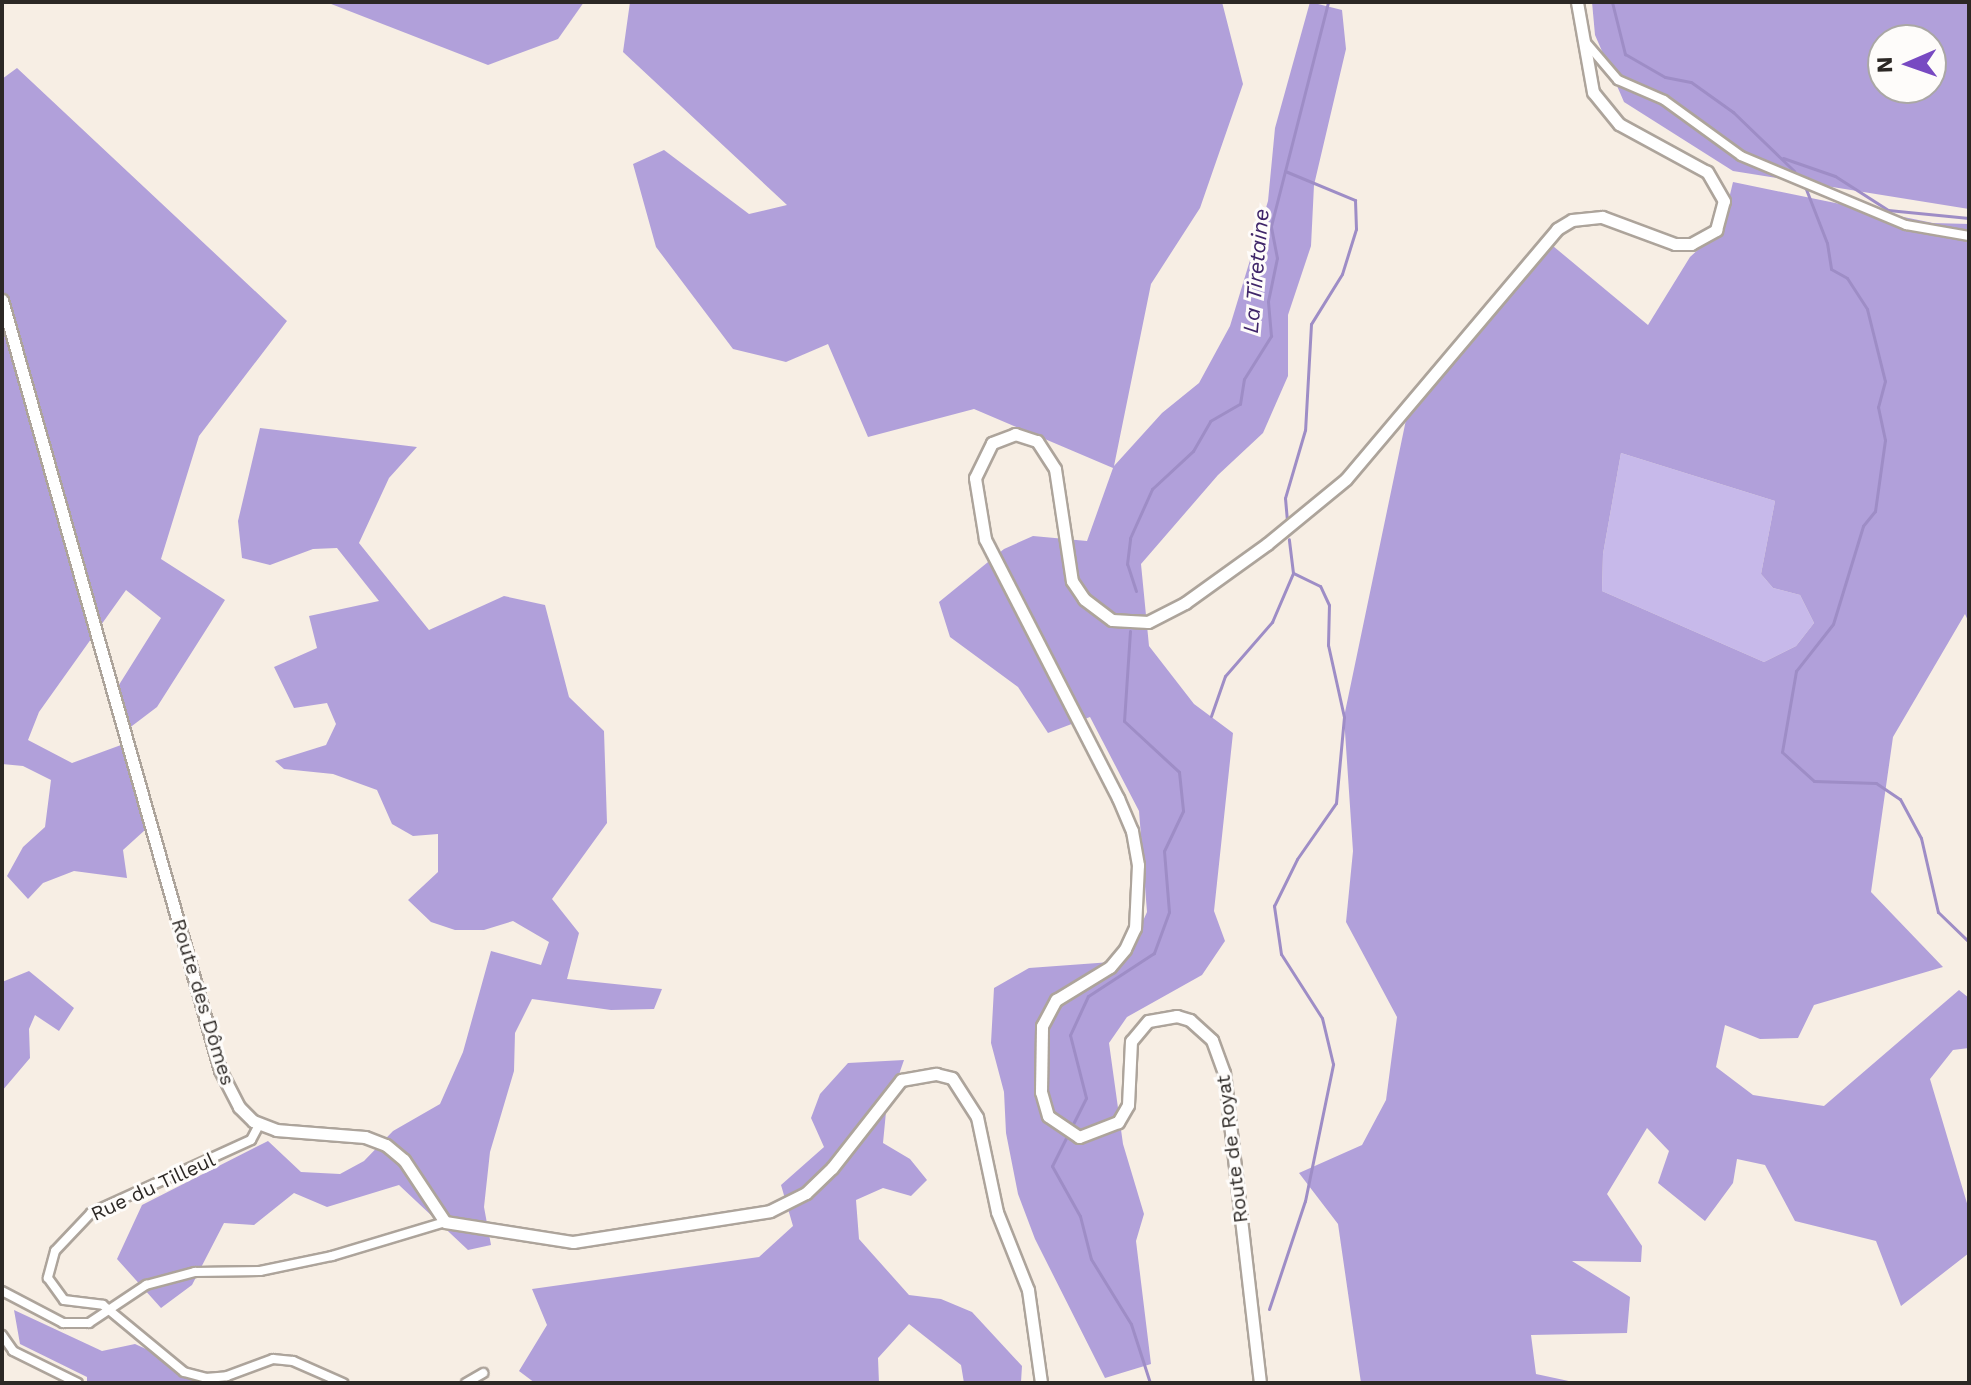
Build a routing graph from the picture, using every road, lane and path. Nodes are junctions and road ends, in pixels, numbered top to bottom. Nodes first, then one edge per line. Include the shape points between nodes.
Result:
1 (1577, 2) edge
2 (1581, 37) junction
3 (1969, 236) edge
4 (2, 300) edge
5 (260, 1123) junction
6 (445, 1222) junction
7 (2, 1291) edge
8 (110, 1313) junction
9 (2, 1335) edge
10 (483, 1373) dead end
11 (78, 1383) edge
12 (343, 1383) edge
13 (466, 1383) edge
14 (1041, 1383) edge
15 (1260, 1383) edge

1 - 2 main road
2 - 3 street via 1618,80 1664,100 1741,156 1906,225
2 - 15 main road, Route de Royat via 1587,76 1604,108 1636,134 1691,159 1719,186 1724,201 1716,230 1691,244 1675,244 1602,217 1572,220 1557,229 1346,479 1315,509 1185,603 1148,622 1112,620 1098,613 1072,581 1066,563 1059,490 1047,453 1037,441 1015,434 992,443 983,453 975,499 985,539 1132,831 1139,901 1125,949 1110,967 1056,1000 1042,1026 1041,1092 1048,1116 1060,1129 1079,1137 1118,1122 1128,1105 1128,1057 1137,1029 1162,1016 1177,1016 1203,1029 1224,1073
4 - 5 main road, Route des Dômes via 220,1070 239,1107
5 - 6 main road via 276,1130 365,1137 386,1145 404,1160
5 - 8 street, Rue du Tilleul via 251,1140 91,1213 64,1238 49,1267 53,1287 64,1300 93,1301
6 - 8 street via 260,1271 182,1275 146,1285
6 - 14 main road via 573,1242 770,1211 806,1193 832,1168 901,1080 944,1076 964,1090 977,1117 997,1212 1028,1290
7 - 8 street via 63,1323 89,1323
8 - 12 street via 169,1363 206,1378 273,1359 293,1361
9 - 11 street via 13,1351
10 - 13 street

